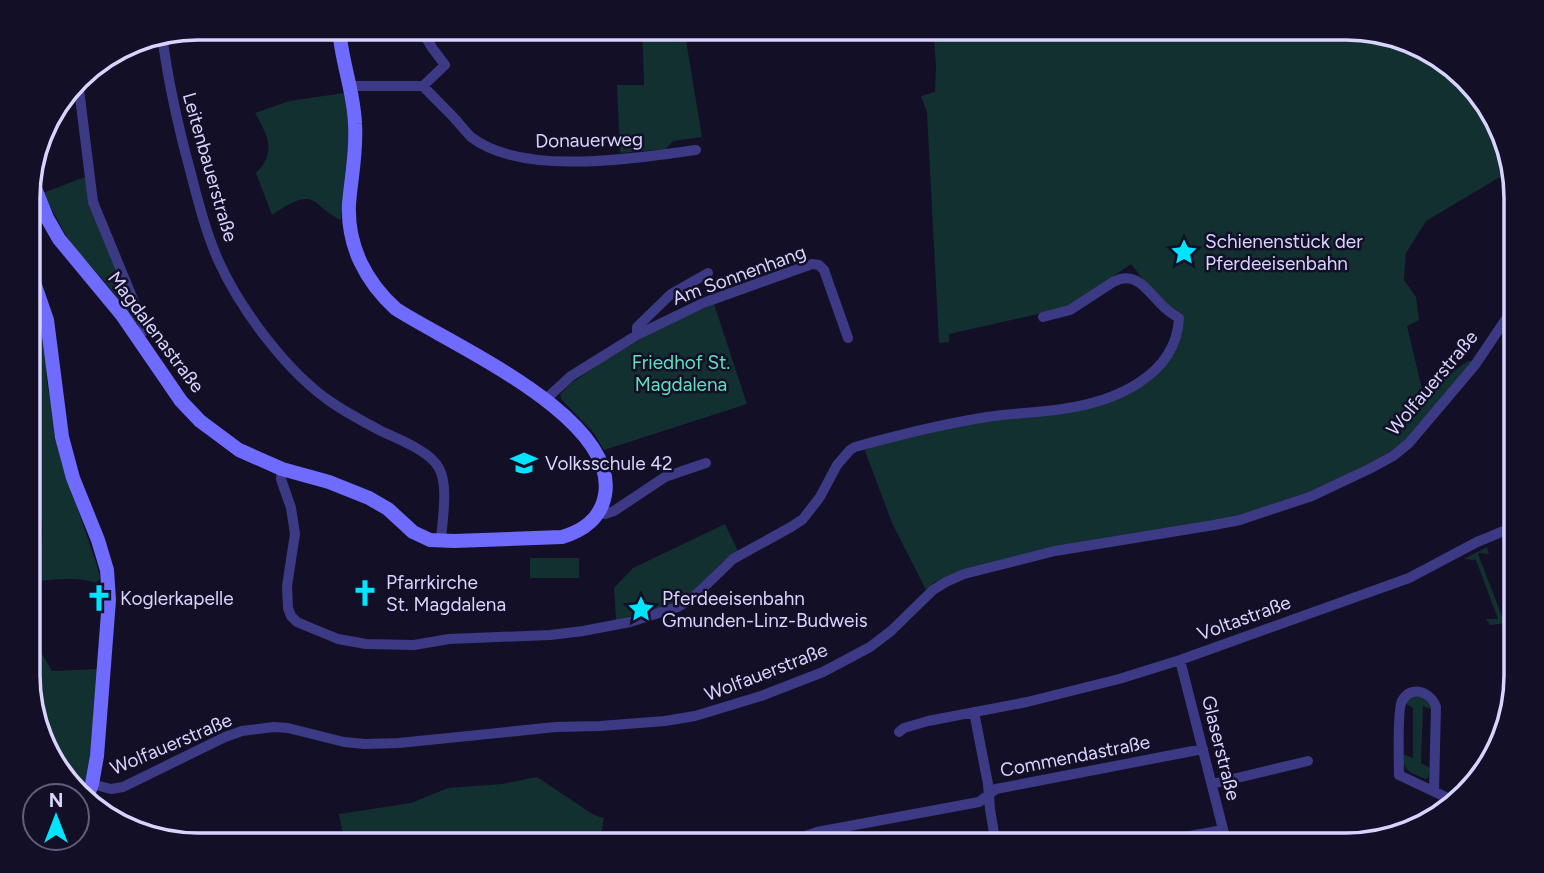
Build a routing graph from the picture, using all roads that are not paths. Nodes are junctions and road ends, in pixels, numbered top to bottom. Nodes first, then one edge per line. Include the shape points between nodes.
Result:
1 (340, 40) edge
2 (428, 40) edge
3 (163, 44) edge
4 (350, 86) junction
5 (424, 86) junction
6 (80, 95) edge
7 (696, 150) dead end
8 (40, 201) edge
9 (708, 273) dead end
10 (40, 300) edge
11 (1044, 317) dead end
12 (1503, 323) edge
13 (636, 335) junction
14 (138, 337) junction
15 (848, 338) dead end
16 (546, 399) junction
17 (706, 463) dead end
18 (282, 469) junction
19 (600, 511) junction
20 (1503, 531) edge
21 (440, 541) junction
22 (1180, 660) junction
23 (974, 712) junction
24 (899, 732) dead end
25 (1203, 749) junction
26 (1308, 761) dead end
27 (91, 782) edge
28 (1212, 784) junction
29 (92, 791) edge
30 (1434, 791) junction
31 (989, 795) junction
32 (1445, 797) edge
33 (1223, 830) joint
34 (816, 832) edge
35 (994, 832) edge
36 (1211, 832) edge

1 - 4 street
2 - 5 street via 445,65
3 - 21 street, Leitenbauerstraße via 183,144 220,264 248,312 298,374 329,401 424,453 439,467 444,499
4 - 5 street
4 - 16 street via 356,135 349,219 362,267 396,309
5 - 7 street, Donauerweg via 471,136 519,158 606,161
6 - 14 street via 93,202 144,326
8 - 14 street, Magdalenastraße via 59,239
9 - 13 street, Am Sonnenhang via 671,294 637,327
10 - 27 street via 47,320 62,437 107,570 109,600
11 - 18 street via 1070,310 1126,277 1140,283 1179,318 1177,338 1157,370 1108,398 1064,409 967,421 855,447 837,465 803,519 733,559 678,607 608,627 414,645 338,639 297,622 288,608 295,534
12 - 29 street, Wolfauerstraße via 1475,365 1409,443 1369,469 1312,496 1240,520 1055,551 964,574 933,590 870,647 823,672 761,696 665,721 399,743 344,742 288,729 259,728 225,737 123,787
13 - 15 street, Am Sonnenhang via 704,303 812,264 824,270
13 - 16 street, Am Sonnenhang via 571,376
14 - 18 street, Magdalenastraße via 200,421 239,450
16 - 19 street via 602,463 606,489
17 - 19 street via 665,477 614,511
18 - 21 street, Magdalenastraße via 350,489 388,509 413,532
19 - 21 street via 584,528 562,537
20 - 22 street, Voltastraße via 1409,578
22 - 23 street, Voltastraße via 1096,685
22 - 25 street, Glaserstraße
23 - 24 street, Voltastraße via 914,724
23 - 31 street
25 - 28 street, Glaserstraße
25 - 31 street, Commendastraße via 996,789
26 - 28 street
28 - 33 street, Glaserstraße
30 - 30 street via 1436,707 1426,693 1415,691 1405,696 1400,707 1399,775
30 - 32 street
31 - 34 street, Commendastraße via 979,802
31 - 35 street
33 - 36 street

